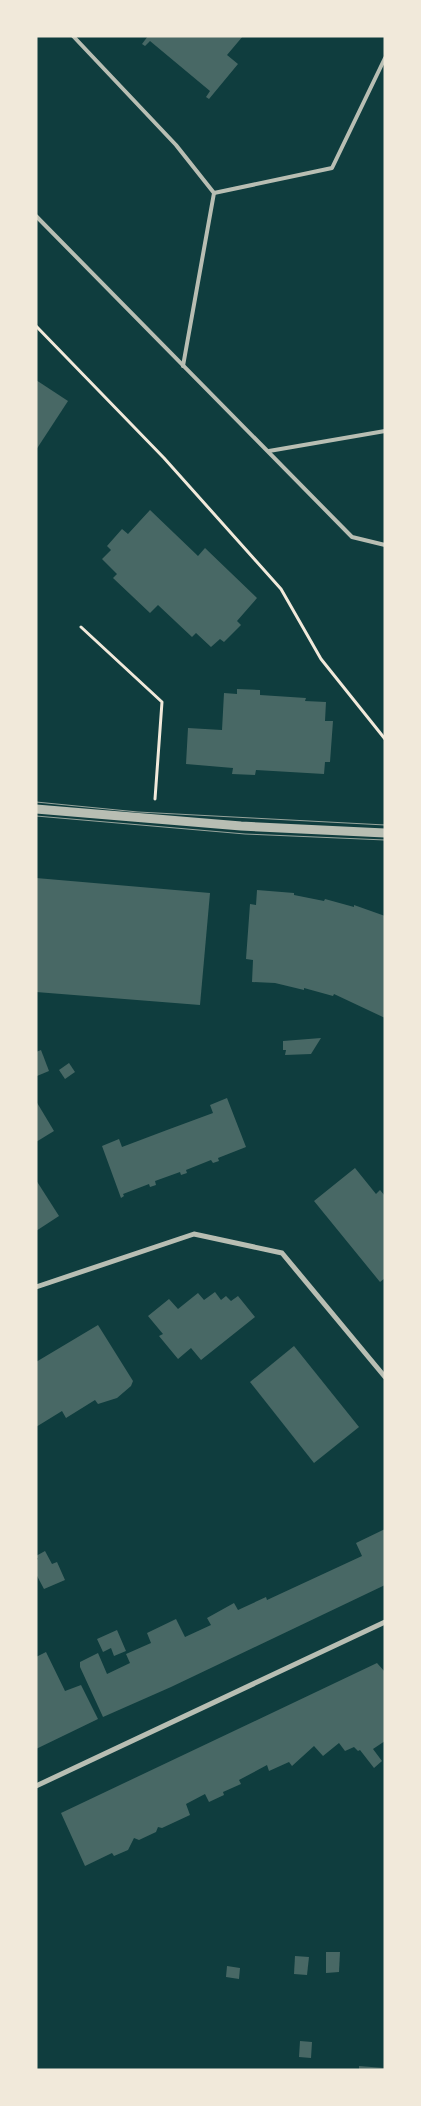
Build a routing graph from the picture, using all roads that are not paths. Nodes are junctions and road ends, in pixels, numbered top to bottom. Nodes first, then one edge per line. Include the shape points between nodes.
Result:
1 (73, 36) edge
2 (385, 58) edge
3 (214, 193) junction
4 (36, 216) edge
5 (183, 366) junction
6 (385, 430) edge
7 (269, 451) junction
8 (385, 545) edge
9 (36, 809) edge
10 (385, 832) edge
11 (36, 1287) edge
12 (385, 1377) edge
13 (385, 1622) edge
14 (36, 1786) edge

1 - 3 lane via 176,145
2 - 3 lane via 332,168
3 - 5 lane
4 - 5 lane
5 - 7 lane
6 - 7 lane
7 - 8 lane via 352,537
9 - 10 street via 241,826
11 - 12 street via 194,1234 282,1253
13 - 14 street

